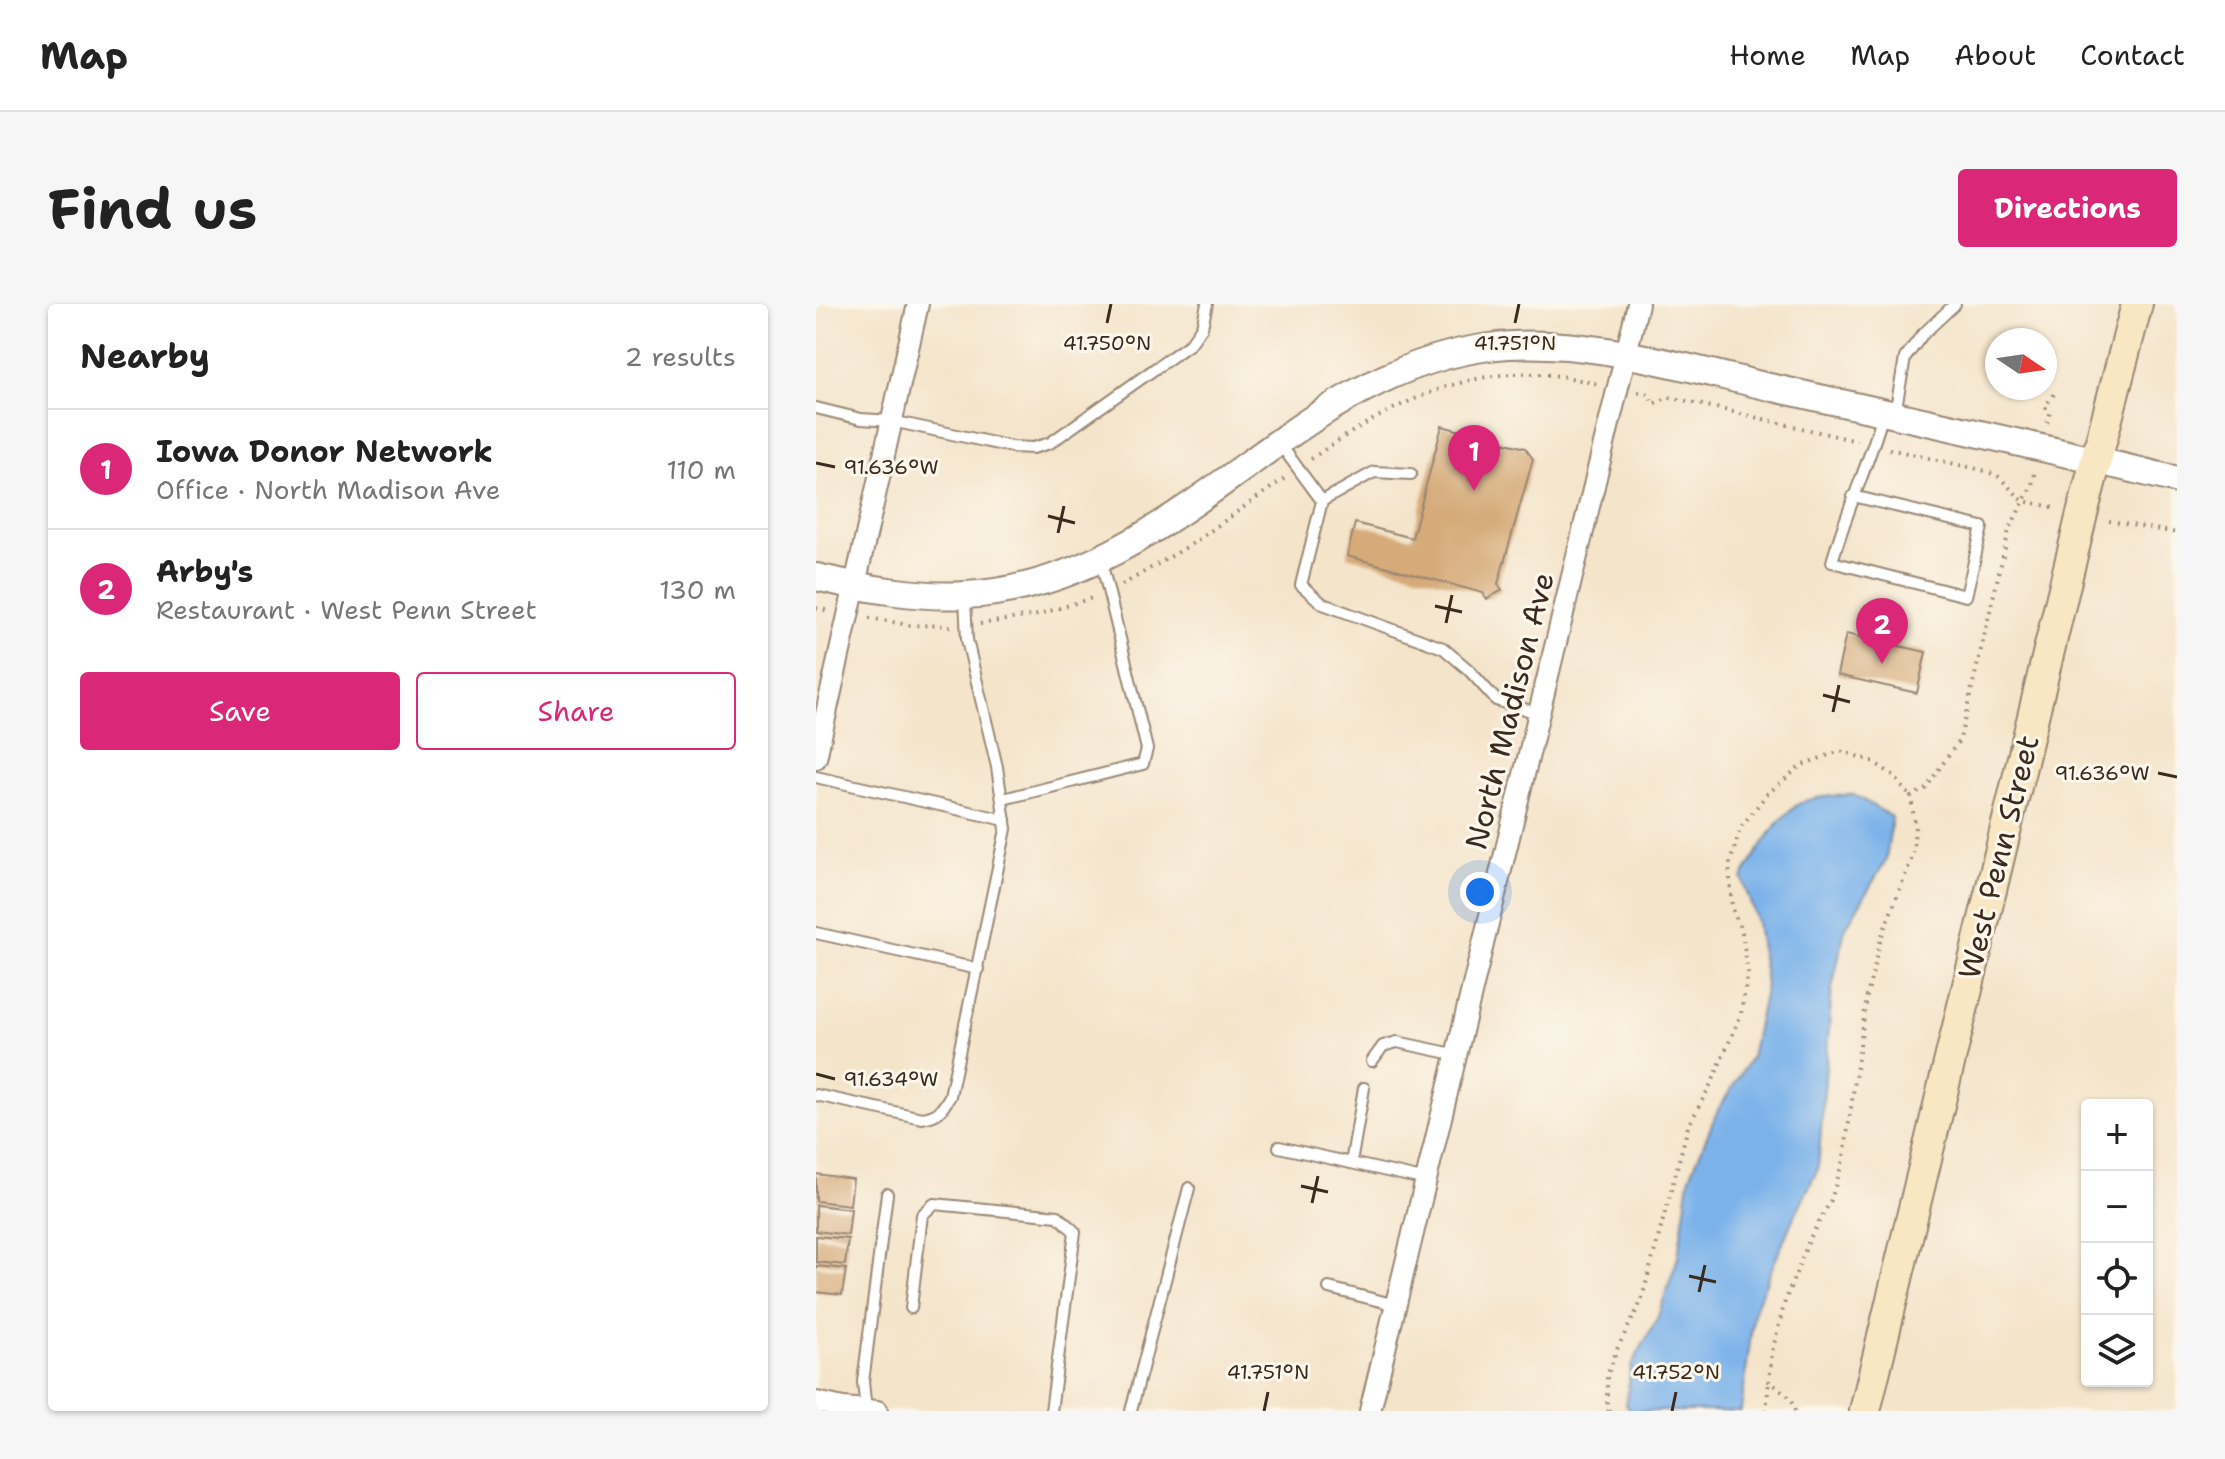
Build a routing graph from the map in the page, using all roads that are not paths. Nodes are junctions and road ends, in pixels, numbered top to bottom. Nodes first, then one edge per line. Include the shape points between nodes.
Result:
1 (918, 304) edge
2 (1207, 304) edge
3 (1638, 304) edge
4 (1955, 304) edge
5 (2137, 304) edge
6 (1627, 356) junction
7 (816, 408) edge
8 (1889, 414) junction
9 (892, 421) junction
10 (1279, 442) junction
11 (2095, 460) junction
12 (1411, 474) dead end
13 (2177, 480) edge
14 (1853, 496) junction
15 (1322, 501) junction
16 (1101, 561) junction
17 (816, 577) edge
18 (855, 585) junction
19 (965, 596) junction
20 (1540, 714) junction
21 (816, 758) edge
22 (816, 777) edge
23 (1003, 799) junction
24 (1005, 820) junction
25 (816, 933) edge
26 (978, 969) junction
27 (1458, 1055) junction
28 (1372, 1061) dead end
29 (1364, 1088) dead end
30 (816, 1095) edge
31 (1279, 1147) dead end
32 (1351, 1163) junction
33 (1427, 1180) junction
34 (1189, 1188) dead end
35 (887, 1194) dead end
36 (1329, 1288) dead end
37 (1396, 1305) junction
38 (911, 1308) dead end
39 (816, 1402) edge
40 (866, 1411) edge
41 (877, 1411) edge
42 (1051, 1411) edge
43 (1131, 1411) edge
44 (1370, 1411) edge
45 (1865, 1411) edge

1 - 9 street
2 - 9 lane via 1202,327 1190,344 1050,443 1012,447
3 - 6 street, North Madison Ave
4 - 8 lane via 1905,358
5 - 11 main road, West Penn Street
6 - 8 street
6 - 10 street via 1532,345 1451,355 1395,372 1347,395
6 - 20 street, North Madison Ave
7 - 9 lane
8 - 11 street
8 - 14 lane
9 - 18 street
10 - 15 lane
10 - 16 street via 1187,509
11 - 13 street
11 - 45 main road, West Penn Street
12 - 15 lane via 1374,472
14 - 14 lane via 1832,562 1966,596 1982,527
15 - 20 lane via 1301,585 1323,604 1443,648 1496,700
16 - 19 street via 1032,586
16 - 23 lane via 1147,749 1143,764
17 - 18 street
18 - 19 street
18 - 21 street
19 - 23 lane via 967,640
20 - 27 street, North Madison Ave
22 - 24 lane
23 - 24 lane
24 - 26 lane
25 - 26 lane
26 - 30 lane via 950,1096 942,1110 922,1118
27 - 28 lane via 1397,1042 1383,1046
27 - 33 street, North Madison Ave
29 - 32 lane
31 - 32 lane
32 - 33 lane
33 - 37 street, North Madison Ave
34 - 43 lane
35 - 40 lane via 863,1382
36 - 37 lane
37 - 44 street, North Madison Ave
38 - 42 lane via 922,1215 934,1204 1058,1216 1075,1232
39 - 40 street
40 - 41 street

